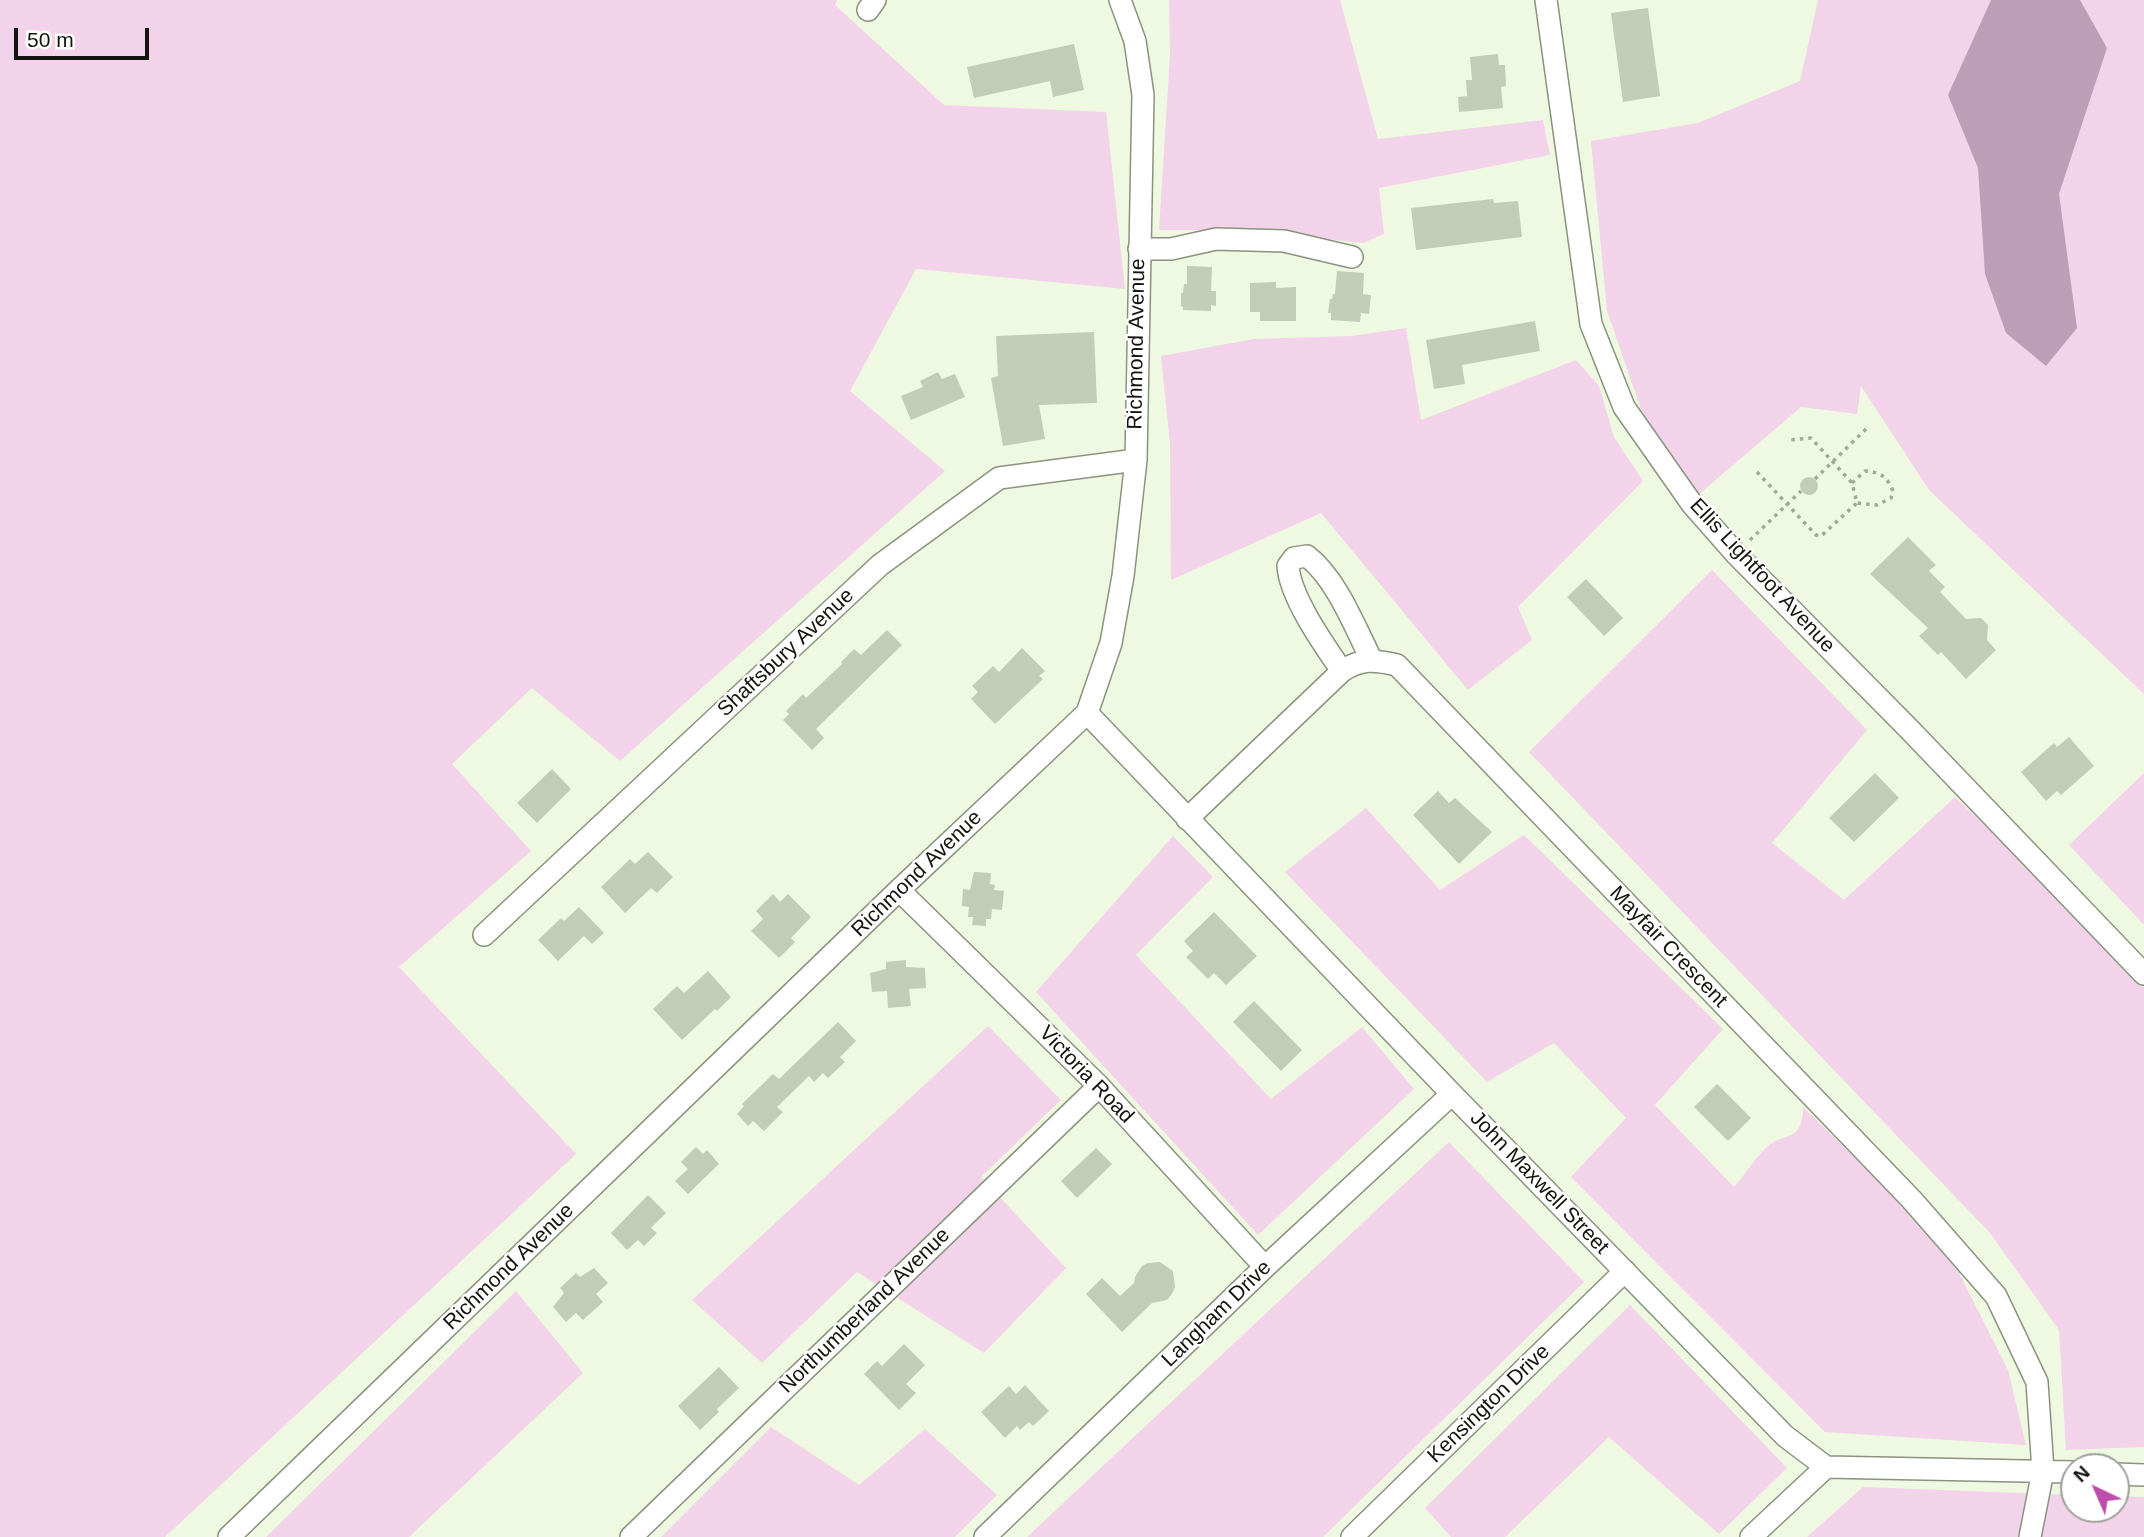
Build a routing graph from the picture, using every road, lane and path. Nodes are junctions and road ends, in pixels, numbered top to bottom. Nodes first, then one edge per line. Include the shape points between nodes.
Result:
1 (1120, 0) edge
2 (1546, 0) edge
3 (1139, 249) junction
4 (1352, 257) dead end
5 (1868, 427) dead end
6 (1790, 440) dead end
7 (1136, 460) junction
8 (1832, 462) junction
9 (1757, 472) dead end
10 (1815, 479) dead end
11 (1852, 483) junction
12 (1801, 491) dead end
13 (1857, 503) junction
14 (1788, 504) junction
15 (1736, 554) junction
16 (1371, 659) junction
17 (1342, 671) junction
18 (1087, 713) junction
19 (1187, 819) junction
20 (899, 890) junction
21 (484, 935) dead end
22 (2144, 974) edge
23 (1100, 1086) junction
24 (1452, 1094) junction
25 (1265, 1267) junction
26 (1625, 1271) junction
27 (1826, 1466) junction
28 (2043, 1471) junction
29 (2060, 1472) edge
30 (229, 1537) edge
31 (631, 1537) edge
32 (985, 1537) edge
33 (1352, 1537) edge
34 (1751, 1537) edge
35 (2030, 1537) edge

1 - 3 street, Richmond Avenue via 1135,41 1143,95
2 - 15 street, Ellis Lightfoot Avenue via 1591,324 1624,407 1692,504
3 - 4 street via 1171,250 1216,239 1284,241
3 - 7 street, Richmond Avenue
5 - 8 path
6 - 8 path via 1811,438
7 - 18 street, Richmond Avenue via 1111,643
7 - 21 street, Shaftsbury Avenue via 999,478 880,565
8 - 10 path
8 - 11 path
9 - 14 path
11 - 13 path
11 - 13 path via 1865,471 1878,472 1893,491 1891,498 1877,505
12 - 14 path
13 - 14 path via 1821,536
14 - 15 path
15 - 22 street, Ellis Lightfoot Avenue
16 - 17 street
16 - 17 street via 1318,564 1307,556 1294,558 1288,566 1289,579
16 - 28 street, Mayfair Crescent via 1397,665 1912,1200 1996,1296 2037,1382
17 - 19 street
18 - 19 street, John Maxwell Street
18 - 20 street, Richmond Avenue
19 - 24 street, John Maxwell Street
20 - 23 street, Victoria Road
20 - 30 street, Richmond Avenue
23 - 25 street, Victoria Road
23 - 31 street, Northumberland Avenue
24 - 25 street, Langham Drive
24 - 26 street, John Maxwell Street
25 - 32 street, Langham Drive
26 - 27 street, John Maxwell Street via 1785,1436
26 - 33 street, Kensington Drive
27 - 28 street
27 - 34 street
28 - 29 street
28 - 35 street, Mayfair Crescent

